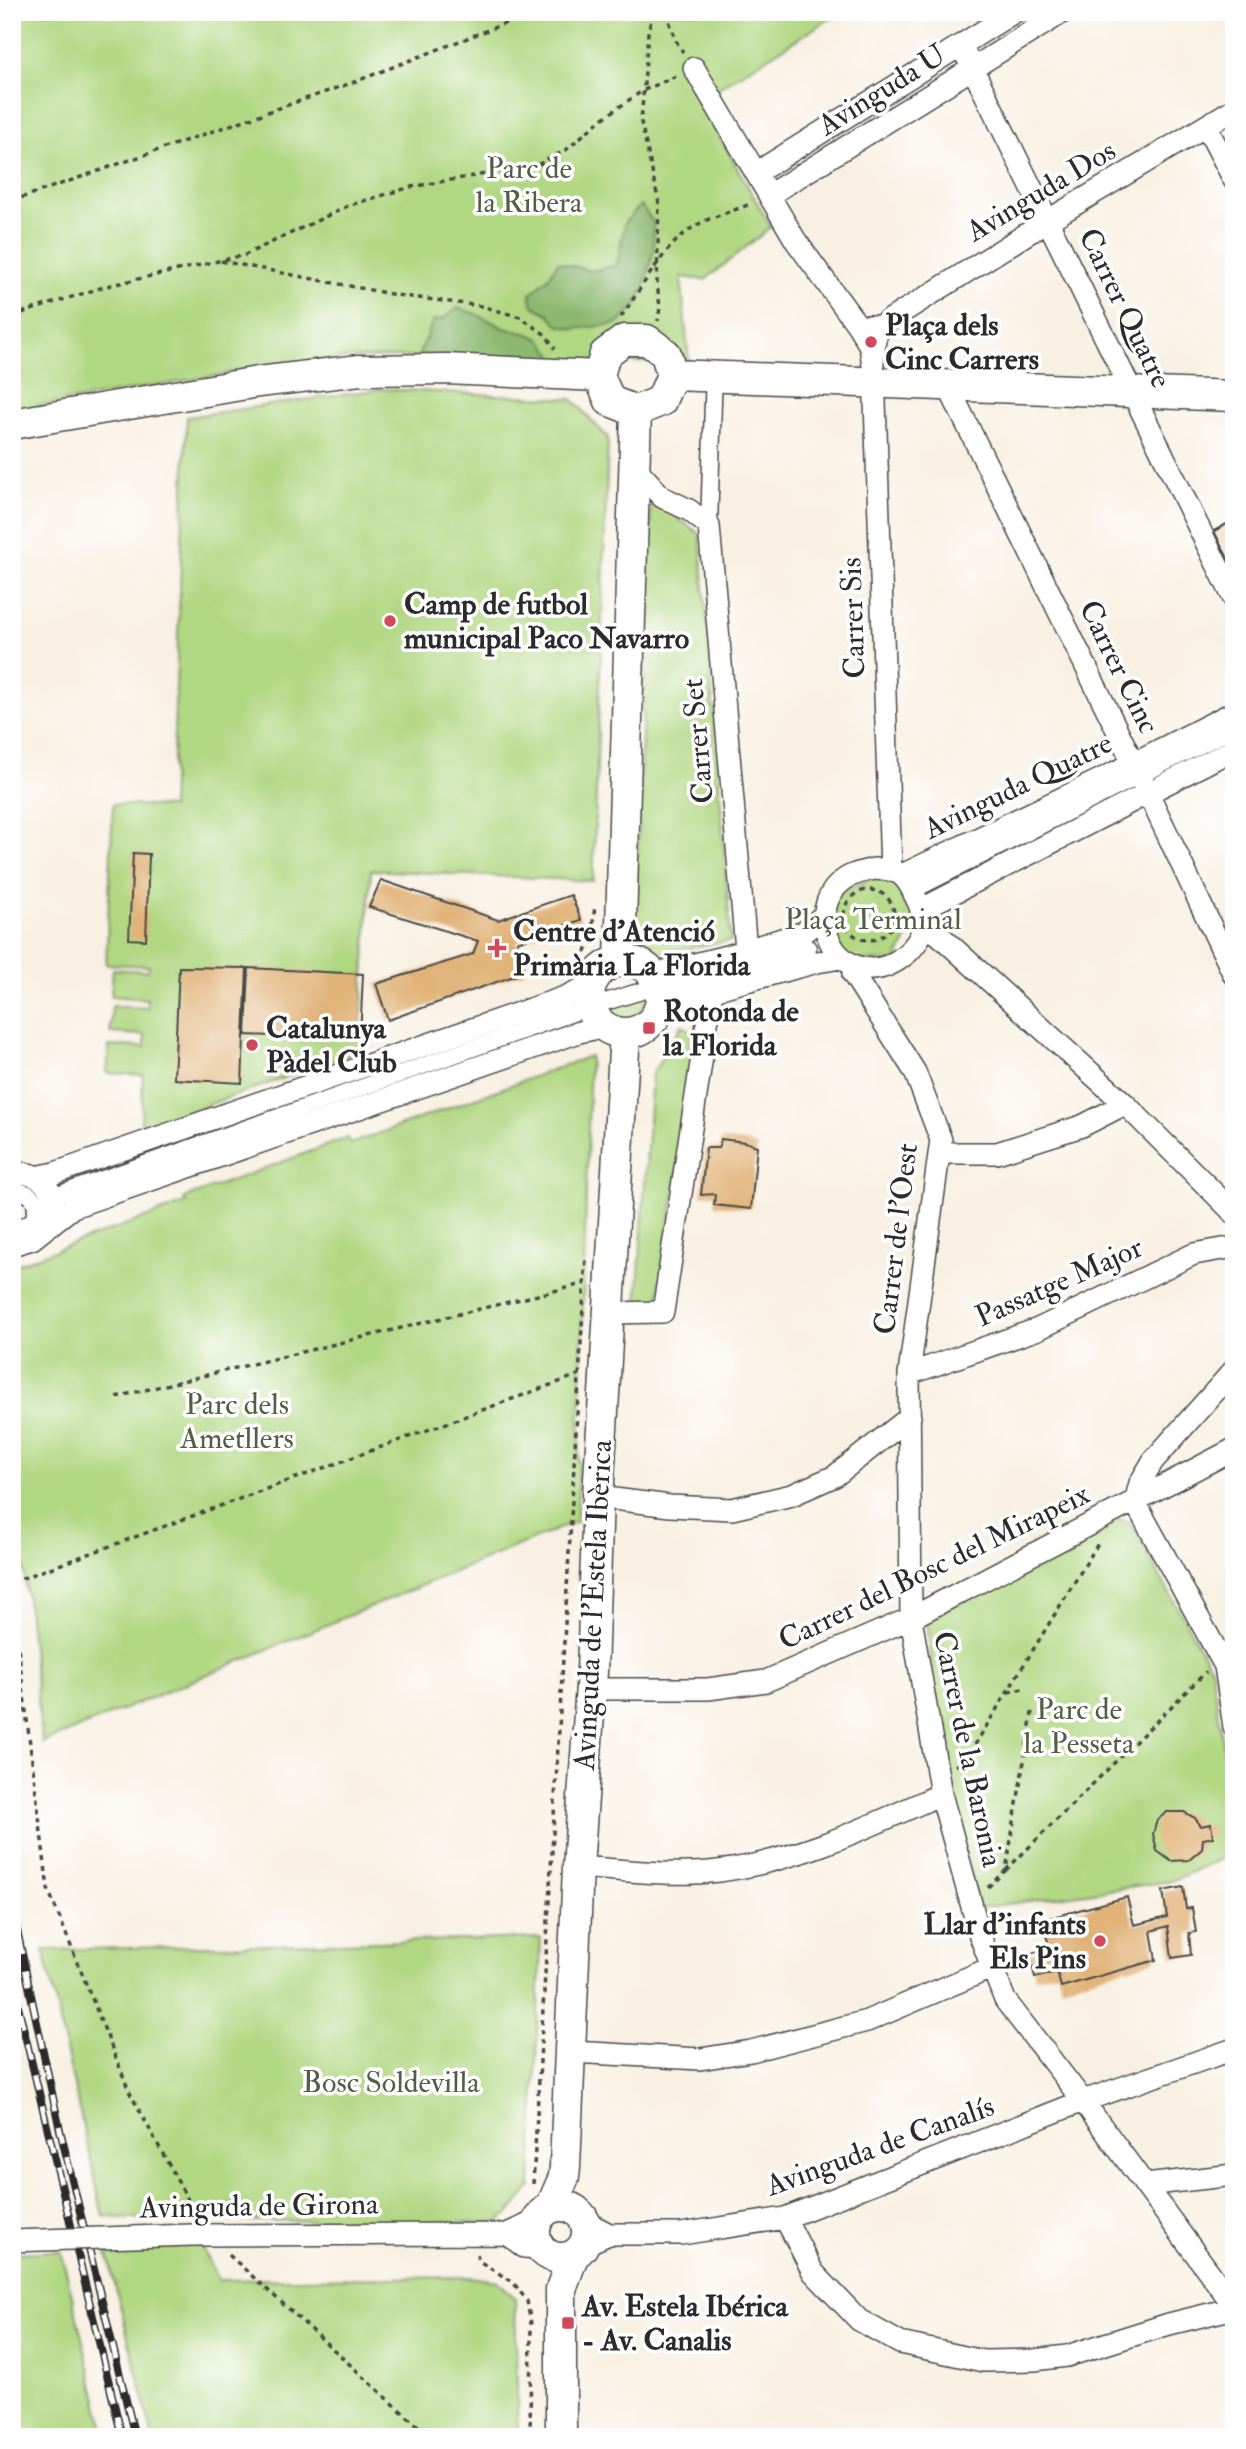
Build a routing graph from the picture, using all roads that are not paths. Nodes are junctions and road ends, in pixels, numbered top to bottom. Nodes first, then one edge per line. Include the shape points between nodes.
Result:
1 (1014, 12) edge
2 (1063, 12) edge
3 (961, 45) junction
4 (694, 68) road end
5 (974, 68) junction
6 (1234, 109) edge
7 (1206, 126) junction
8 (756, 173) junction
9 (1234, 180) edge
10 (769, 195) junction
11 (1049, 220) junction
12 (858, 326) junction
13 (880, 326) junction
14 (713, 372) junction
15 (874, 374) junction
16 (672, 375) junction
17 (599, 376) junction
18 (948, 386) junction
19 (1133, 393) junction
20 (1234, 396) edge
21 (636, 411) junction
22 (12, 424) edge
23 (634, 466) junction
24 (709, 526) junction
25 (1234, 599) edge
26 (1234, 712) edge
27 (1234, 728) edge
28 (1234, 748) edge
29 (1140, 777) junction
30 (897, 872) junction
31 (923, 884) dead end
32 (823, 916) junction
33 (922, 918) junction
34 (808, 948) dead end
35 (747, 950) junction
36 (620, 960) junction
37 (847, 961) junction
38 (1234, 975) edge
39 (657, 989) junction
40 (712, 991) junction
41 (595, 1009) junction
42 (1125, 1104) junction
43 (940, 1153) junction
44 (12, 1173) edge
45 (36, 1177) junction
46 (12, 1193) edge
47 (63, 1193) dead end
48 (1234, 1213) edge
49 (50, 1223) junction
50 (15, 1239) edge
51 (1234, 1247) edge
52 (608, 1313) junction
53 (1234, 1370) edge
54 (909, 1374) junction
55 (909, 1417) junction
56 (1234, 1449) edge
57 (598, 1497) junction
58 (1135, 1502) junction
59 (911, 1618) junction
60 (1223, 1665) edge
61 (591, 1689) junction
62 (1234, 1727) edge
63 (941, 1794) junction
64 (578, 1867) junction
65 (993, 1967) junction
66 (1234, 2049) edge
67 (572, 2052) junction
68 (1083, 2101) junction
69 (1234, 2175) edge
70 (1145, 2185) junction
71 (785, 2218) junction
72 (563, 2228) junction
73 (12, 2241) edge
74 (1234, 2307) edge
75 (561, 2437) edge

1 - 3 street, Avinguda U
2 - 5 street, Avinguda U
3 - 5 street, Carrer Quatre
3 - 8 street, Avinguda U
4 - 8 street
5 - 10 street, Avinguda U
5 - 11 street, Carrer Quatre
6 - 7 street, Avinguda Dos
7 - 9 street
7 - 11 street, Avinguda Dos
8 - 10 street
10 - 12 street via 796,242
11 - 13 street, Avinguda Dos
11 - 19 street, Carrer Quatre
12 - 13 street
12 - 15 street via 870,346
13 - 15 street
14 - 15 main road
14 - 16 main road
14 - 24 street, Carrer Set
15 - 18 main road
15 - 30 street, Carrer Sis
16 - 17 main road via 666,354 649,342 624,340 605,354
16 - 21 main road via 660,401
17 - 21 main road via 610,401
17 - 22 main road via 360,370 258,382
18 - 19 main road
18 - 29 street, Carrer Cinc
19 - 20 main road
19 - 25 street, Carrer Quatre
21 - 23 main road
23 - 24 street via 662,497
23 - 36 main road
24 - 35 street, Carrer Set
26 - 29 street, Avinguda Quatre
27 - 29 street, Avinguda Quatre
28 - 29 street, Avinguda Quatre
29 - 30 street, Avinguda Quatre
29 - 31 street, Avinguda Quatre
29 - 33 street, Avinguda Quatre
29 - 38 street, Carrer Cinc
30 - 32 street via 857,872 840,883
30 - 33 street
32 - 35 street via 804,932
32 - 37 street via 827,939
33 - 37 street via 914,946 895,963 873,969
33 - 42 street
34 - 39 street
35 - 39 street
36 - 39 main road via 646,966
36 - 41 main road via 606,965
37 - 40 street via 817,962
37 - 43 street, Carrer de l'Oest via 915,1072 941,1140
39 - 40 street via 676,1000
39 - 41 main road via 653,1021 643,1029
40 - 52 street via 663,1312
41 - 45 street
41 - 47 street
41 - 49 street via 579,1032 90,1200
41 - 52 main road, Avinguda de l'Estela Ibèrica
42 - 43 street via 1082,1126 997,1153
42 - 48 street
43 - 54 street, Carrer de l'Oest
44 - 45 street
45 - 49 street via 47,1185 52,1197
46 - 50 street via 22,1192 38,1201 32,1221
49 - 50 street via 41,1233
51 - 54 street, Passatge Major via 1194,1254 1038,1329
52 - 57 main road, Avinguda de l'Estela Ibèrica
53 - 58 street via 1153,1461
54 - 55 street, Carrer de la Baronia
55 - 57 street via 835,1476 792,1495 732,1509
55 - 59 street, Carrer de la Baronia
56 - 58 street, Carrer del Bosc del Mirapeix
57 - 61 main road, Avinguda de l'Estela Ibèrica
58 - 59 street, Carrer del Bosc del Mirapeix
58 - 60 street
59 - 61 street, Carrer del Bosc del Mirapeix via 766,1681 708,1689
59 - 63 street, Carrer de la Baronia
60 - 62 street
61 - 64 main road, Avinguda de l'Estela Ibèrica
63 - 64 street via 777,1860 716,1872
63 - 65 street, Carrer de la Baronia via 980,1936
64 - 67 main road, Avinguda de l'Estela Ibèrica
65 - 67 street via 867,2021 751,2051 700,2059
65 - 68 street, Carrer de la Baronia via 1005,2000
66 - 68 street, Avinguda de Canalís
67 - 72 main road, Avinguda de l'Estela Ibèrica
68 - 70 street, Carrer de la Baronia
68 - 71 street, Avinguda de Canalís
69 - 70 street
70 - 74 street, Carrer de la Baronia
71 - 72 street, Avinguda de Canalís via 681,2234
71 - 74 street via 813,2272 859,2320 900,2343 984,2361 1067,2356
72 - 73 street, Avinguda de Girona, bridge via 507,2234
72 - 75 main road, Avinguda de l'Estela Ibèrica

